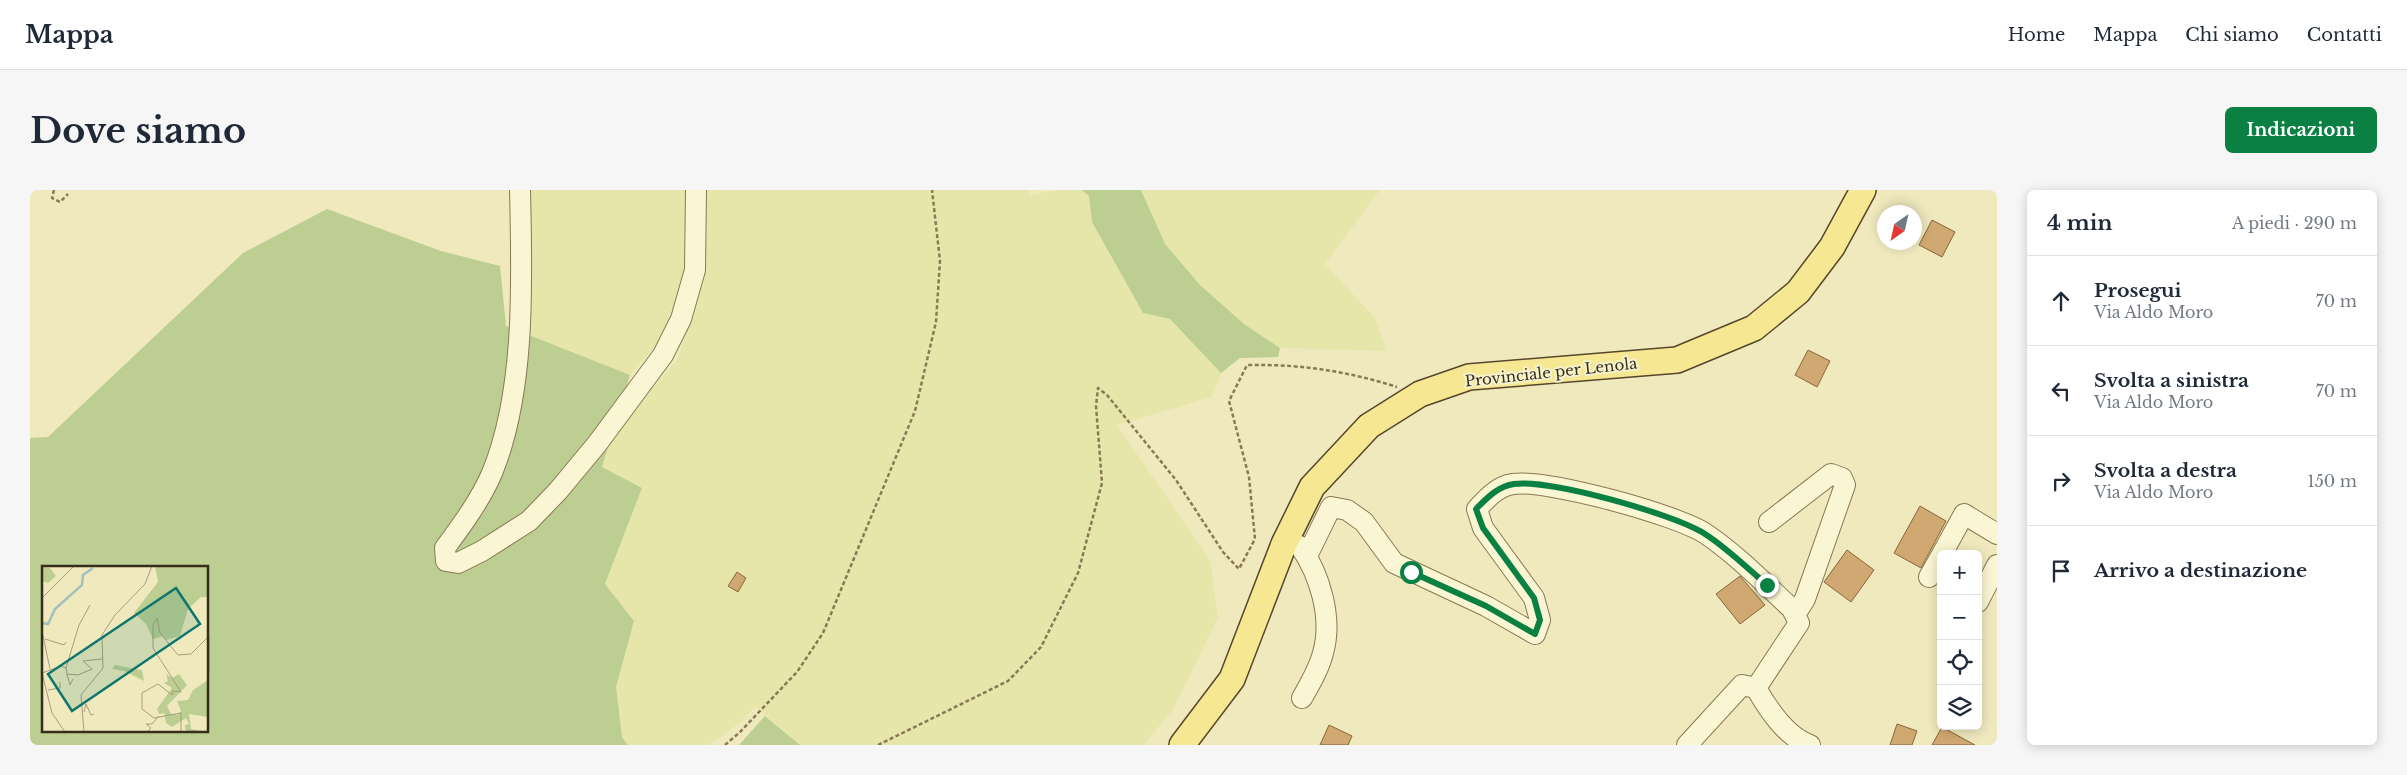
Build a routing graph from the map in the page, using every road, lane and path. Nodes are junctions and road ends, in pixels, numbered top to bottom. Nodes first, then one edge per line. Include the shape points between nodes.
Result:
1 (54, 190) edge
2 (520, 190) edge
3 (696, 190) edge
4 (932, 190) edge
5 (1864, 190) edge
6 (68, 194) dead end
7 (1420, 394) junction
8 (1769, 522) dead end
9 (1997, 534) edge
10 (1284, 544) junction
11 (1944, 550) edge
12 (1307, 556) junction
13 (1937, 562) edge
14 (1997, 565) edge
15 (1929, 577) dead end
16 (1982, 595) edge
17 (1795, 615) junction
18 (1756, 688) junction
19 (1302, 698) dead end
20 (724, 745) edge
21 (878, 745) edge
22 (1182, 745) edge
23 (1687, 745) edge
24 (1810, 745) edge

1 - 6 path via 52,198 60,202
2 - 3 street via 515,381 504,437 491,475 445,548 446,561 458,563 529,520 558,492 597,444 663,355 682,319 695,270
4 - 20 path via 940,261 936,322 915,411 824,633 797,672
5 - 7 main road, Provinciale per Lenola via 1832,247 1798,292 1754,328 1677,360 1469,377
7 - 10 main road, Provinciale per Lenola via 1369,426 1312,487
7 - 21 path via 1366,377 1290,364 1247,365 1229,401 1249,477 1256,539 1239,569 1223,552 1176,480 1098,388 1096,406 1102,483 1078,573 1041,647 1008,681
8 - 17 street via 1831,474 1842,478 1845,485 1805,598
9 - 11 street via 1964,514
10 - 12 street via 1297,541
10 - 22 main road, Provinciale per Lenola via 1232,679
12 - 17 street via 1331,507 1347,510 1364,522 1394,564 1486,606 1535,634 1540,620 1534,598 1483,528 1476,509 1491,493 1512,484 1536,484 1576,491 1685,523 1706,534 1767,585
12 - 19 street via 1328,617 1324,652
13 - 15 street
14 - 16 street
17 - 18 street via 1799,623
18 - 23 street via 1742,685
18 - 24 street via 1770,712 1802,742

